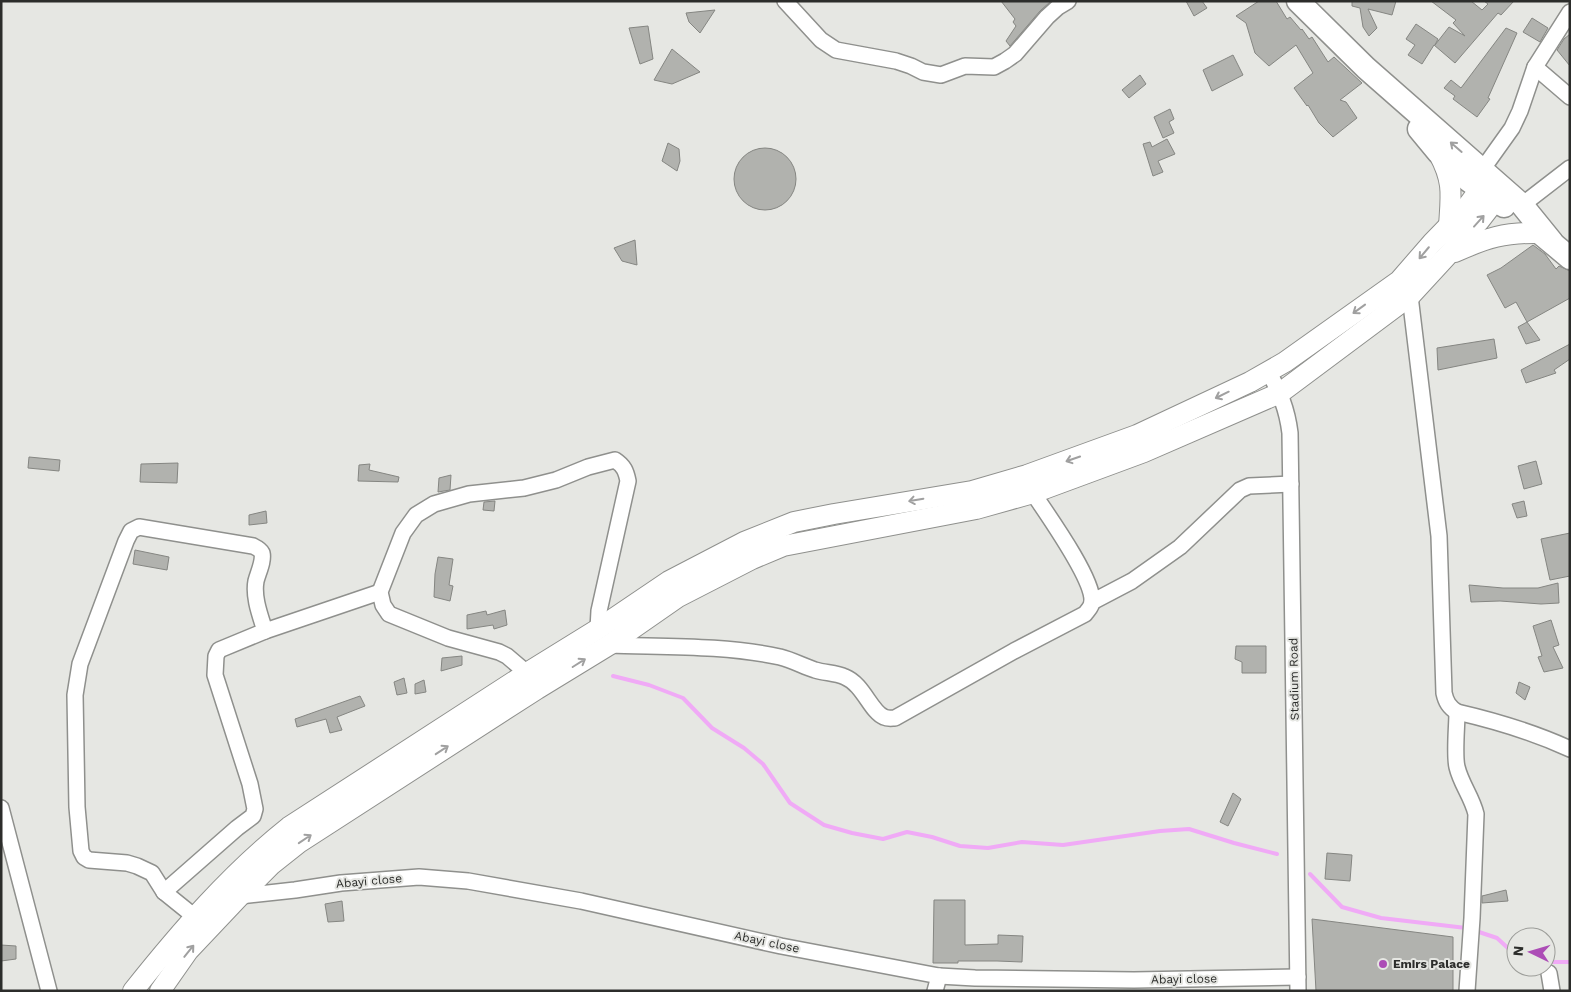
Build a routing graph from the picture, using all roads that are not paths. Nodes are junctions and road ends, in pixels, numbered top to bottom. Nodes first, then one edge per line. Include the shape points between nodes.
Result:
1 (785, 1) edge
2 (1068, 1) edge
3 (1298, 1) edge
4 (1570, 12) edge
5 (1536, 67) junction
6 (1366, 68) junction
7 (1570, 97) edge
8 (1438, 152) junction
9 (1570, 168) edge
10 (1491, 185) junction
11 (1522, 205) junction
12 (1449, 226) junction
13 (1546, 238) junction
14 (1446, 256) junction
15 (1570, 258) edge
16 (1410, 296) junction
17 (1268, 372) junction
18 (1280, 393) junction
19 (1290, 484) junction
20 (1033, 493) junction
21 (380, 592) junction
22 (1092, 602) junction
23 (265, 631) junction
24 (604, 637) junction
25 (527, 673) junction
26 (1457, 712) junction
27 (1570, 749) edge
28 (1, 808) edge
29 (164, 892) junction
30 (240, 896) junction
31 (195, 917) junction
32 (938, 976) junction
33 (1550, 977) edge
34 (1298, 984) edge
35 (1134, 985) edge
36 (49, 991) edge
37 (132, 991) edge
38 (160, 991) edge
39 (935, 991) edge
40 (1467, 991) edge
41 (1552, 991) edge

1 - 2 street via 821,40 836,50 896,61 941,75 965,66 994,67 1015,54 1047,17
3 - 6 main road
4 - 5 street
5 - 7 street
5 - 10 street
6 - 8 main road
10 -> 6 main road
8 - 10 main road via 1468,180
8 - 12 street via 1451,185
9 - 11 street
10 - 11 main road
10 - 12 street
10 - 13 main road
14 -> 10 street via 1480,220
11 - 13 main road
12 -> 17 street via 1399,281
13 - 14 street via 1510,233 1482,240
13 - 15 main road
14 - 16 street
16 - 18 street
16 - 26 street via 1440,536 1444,693 1446,701
17 - 18 street, Stadium Road
17 -> 24 street via 1137,435 1028,475 972,491 834,514 778,528 669,581
18 - 19 street, Stadium Road via 1290,433
18 - 20 street via 1144,452
19 - 22 street via 1249,486 1240,490 1180,547 1132,581
19 - 34 street, Stadium Road
20 - 22 street via 1077,562 1091,592
20 - 24 street via 976,509 784,546 752,559
21 - 23 street
21 - 24 street via 403,533 416,516 434,504 468,494 532,486 615,460 622,465 628,481 599,610
21 - 25 street via 389,614 448,638 499,652
22 - 24 street via 1085,614 895,718 884,718 879,714 853,681 781,657
23 - 29 street via 219,650 214,665 250,784 255,809 253,816
23 - 29 street via 255,594 262,558 258,549 139,527 131,531 80,664 75,695 81,851 89,860 128,863 152,873
24 - 25 street
30 -> 24 street via 271,865 308,837 537,689
25 - 31 street via 289,827 266,845
26 - 27 street via 1515,727
26 - 40 street via 1456,765 1476,814
28 - 36 street
29 - 31 street
30 - 32 street, Abayi close via 409,878 468,881 581,901 781,946
38 -> 30 street via 188,952
31 - 37 street
32 - 35 street, Abayi close
32 - 39 street
33 - 41 street
34 - 35 street, Abayi close

